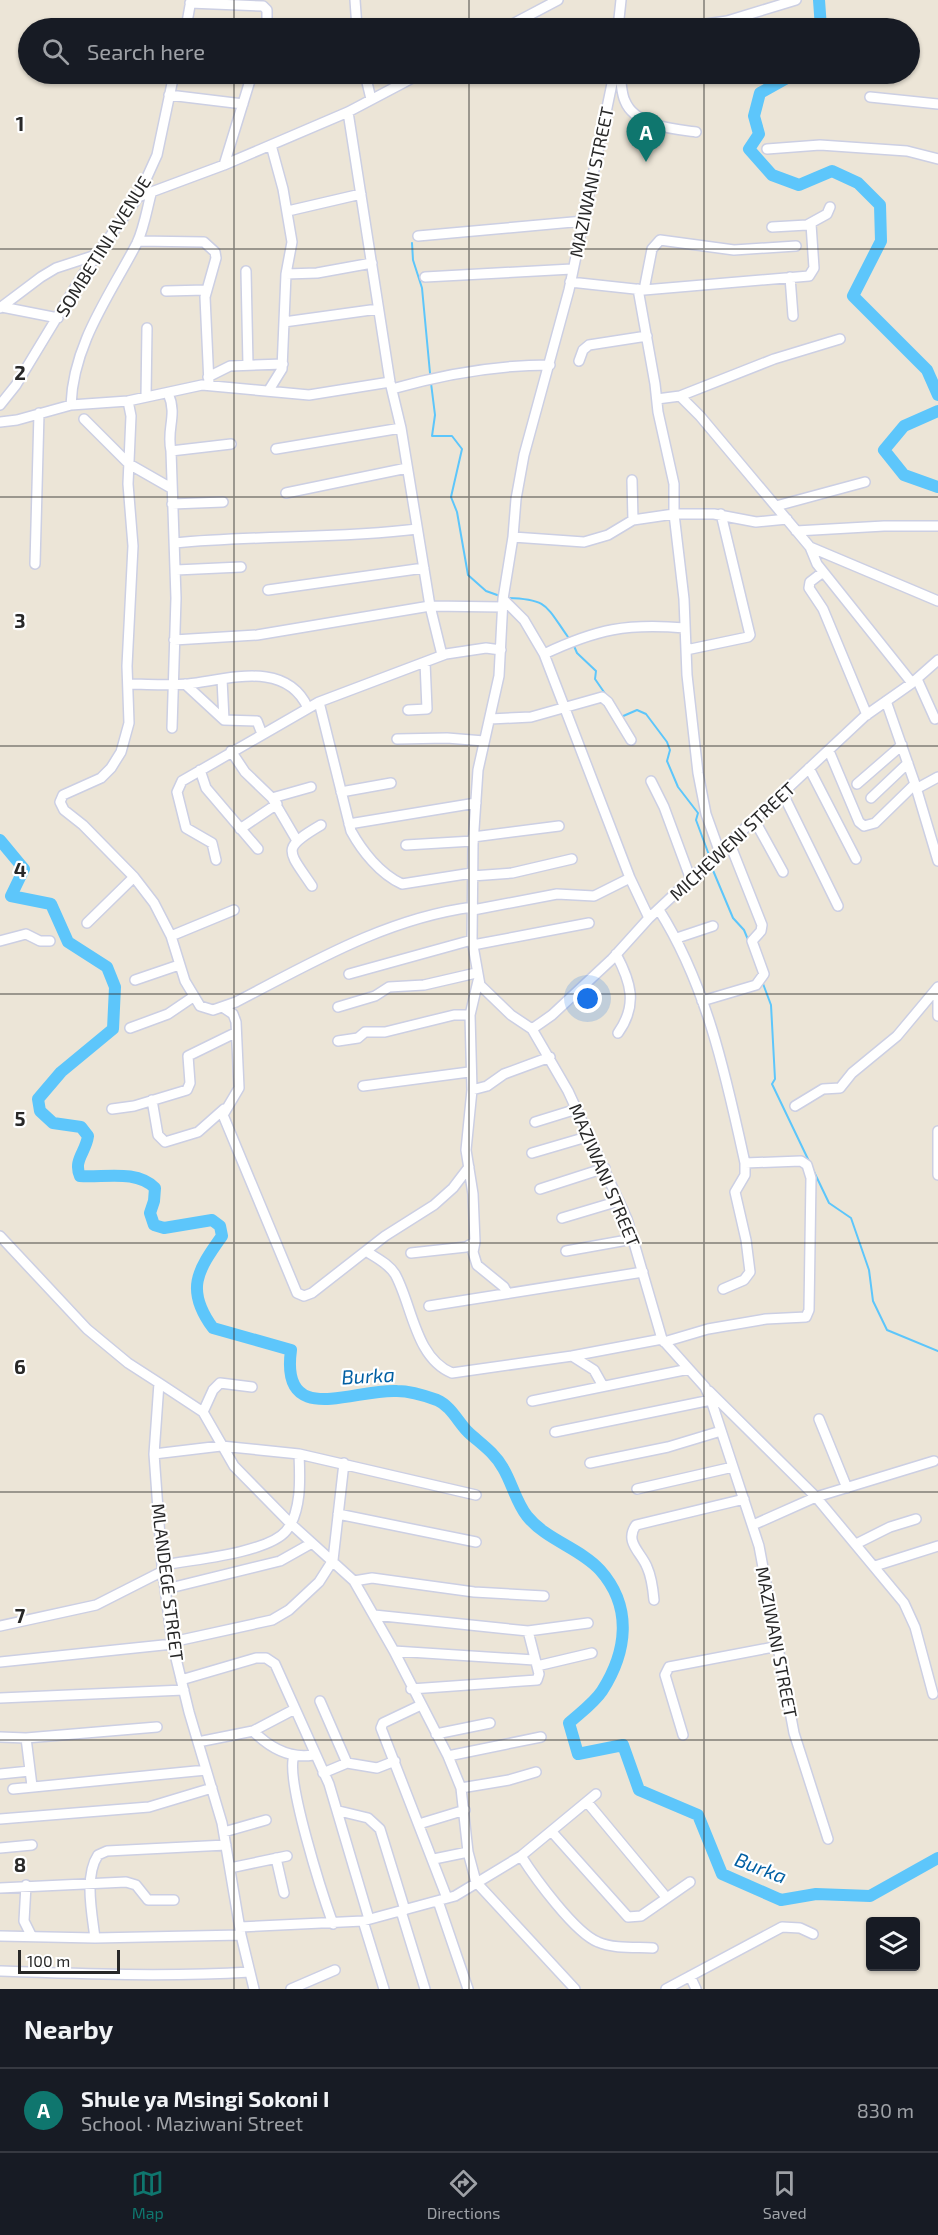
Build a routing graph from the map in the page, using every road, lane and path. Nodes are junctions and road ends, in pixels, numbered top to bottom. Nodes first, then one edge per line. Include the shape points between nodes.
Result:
1 (355, 0) edge
2 (558, 0) edge
3 (621, 0) edge
4 (796, 0) edge
5 (190, 1) edge
6 (187, 18) edge
7 (267, 18) edge
8 (356, 18) edge
9 (524, 18) edge
10 (619, 18) edge
11 (741, 18) edge
12 (172, 84) edge
13 (249, 84) edge
14 (367, 84) edge
15 (400, 84) edge
16 (614, 84) edge
17 (619, 84) edge
18 (169, 95) junction
19 (870, 97) dead end
20 (371, 99) junction
21 (243, 104) junction
22 (938, 104) edge
23 (348, 112) junction
24 (696, 132) dead end
25 (271, 145) junction
26 (767, 148) dead end
27 (938, 159) edge
28 (224, 165) junction
29 (151, 194) junction
30 (361, 194) junction
31 (138, 197) junction
32 (830, 207) dead end
33 (288, 212) junction
34 (584, 221) junction
35 (811, 224) junction
36 (772, 227) dead end
37 (418, 236) dead end
38 (138, 241) junction
39 (796, 246) dead end
40 (96, 255) junction
41 (372, 263) junction
42 (572, 268) junction
43 (246, 271) dead end
44 (286, 274) junction
45 (425, 277) dead end
46 (790, 277) junction
47 (569, 286) junction
48 (641, 289) junction
49 (206, 290) junction
50 (166, 291) dead end
51 (1, 307) edge
52 (378, 309) junction
53 (793, 316) dead end
54 (58, 318) junction
55 (284, 322) junction
56 (147, 328) dead end
57 (647, 336) junction
58 (840, 339) dead end
59 (579, 361) dead end
60 (283, 364) junction
61 (248, 365) junction
62 (550, 365) junction
63 (208, 381) junction
64 (391, 385) junction
65 (269, 390) junction
66 (168, 393) junction
67 (680, 396) junction
68 (146, 397) junction
69 (657, 399) junction
70 (128, 401) junction
71 (0, 405) edge
72 (71, 405) junction
73 (39, 414) junction
74 (84, 419) dead end
75 (0, 422) edge
76 (401, 428) junction
77 (231, 444) dead end
78 (276, 449) dead end
79 (171, 451) junction
80 (129, 464) junction
81 (407, 468) junction
82 (632, 480) dead end
83 (865, 482) dead end
84 (171, 488) junction
85 (286, 493) dead end
86 (223, 502) dead end
87 (172, 504) junction
88 (776, 506) junction
89 (674, 513) junction
90 (722, 514) junction
91 (788, 519) junction
92 (633, 520) junction
93 (938, 526) edge
94 (417, 529) junction
95 (796, 531) junction
96 (513, 537) junction
97 (175, 543) junction
98 (810, 547) junction
99 (35, 564) dead end
100 (242, 567) dead end
101 (424, 568) junction
102 (176, 570) junction
103 (823, 572) junction
104 (268, 590) dead end
105 (503, 599) junction
106 (938, 602) edge
107 (430, 606) junction
108 (685, 628) junction
109 (174, 640) junction
110 (686, 650) junction
111 (501, 654) junction
112 (544, 654) junction
113 (442, 655) junction
114 (938, 660) edge
115 (425, 662) junction
116 (222, 679) junction
117 (914, 681) junction
118 (128, 684) junction
119 (173, 684) junction
120 (185, 684) junction
121 (886, 701) junction
122 (319, 702) junction
123 (308, 708) junction
124 (565, 708) junction
125 (408, 710) dead end
126 (867, 715) junction
127 (490, 719) junction
128 (224, 720) junction
129 (935, 720) dead end
130 (172, 728) dead end
131 (262, 734) junction
132 (397, 739) dead end
133 (631, 740) dead end
134 (484, 741) junction
135 (902, 745) junction
136 (231, 751) junction
137 (829, 751) junction
138 (908, 763) junction
139 (809, 768) junction
140 (200, 770) junction
141 (938, 777) edge
142 (651, 781) dead end
143 (391, 783) dead end
144 (857, 784) dead end
145 (916, 786) junction
146 (311, 788) dead end
147 (341, 792) junction
148 (783, 794) junction
149 (871, 798) dead end
150 (274, 801) junction
151 (476, 803) junction
152 (938, 820) edge
153 (755, 821) junction
154 (349, 824) junction
155 (321, 825) dead end
156 (559, 826) dead end
157 (928, 826) junction
158 (240, 829) junction
159 (296, 839) junction
160 (473, 839) junction
161 (730, 844) junction
162 (406, 845) dead end
163 (258, 849) dead end
164 (720, 853) junction
165 (937, 856) edge
166 (572, 859) dead end
167 (856, 859) dead end
168 (216, 860) dead end
169 (783, 872) dead end
170 (472, 874) junction
171 (134, 877) junction
172 (630, 878) junction
173 (691, 880) junction
174 (312, 886) dead end
175 (838, 906) dead end
176 (473, 908) junction
177 (234, 910) dead end
178 (659, 910) junction
179 (649, 918) junction
180 (87, 923) dead end
181 (589, 923) dead end
182 (712, 926) dead end
183 (171, 936) junction
184 (676, 938) junction
185 (0, 941) edge
186 (50, 941) dead end
187 (472, 943) junction
188 (616, 954) junction
189 (179, 965) junction
190 (349, 974) dead end
191 (477, 977) junction
192 (135, 980) dead end
193 (938, 987) edge
194 (938, 991) edge
195 (194, 997) junction
196 (702, 1001) junction
197 (338, 1007) dead end
198 (224, 1008) junction
199 (470, 1015) junction
200 (938, 1016) edge
201 (129, 1028) dead end
202 (532, 1029) junction
203 (235, 1033) junction
204 (618, 1033) dead end
205 (338, 1041) dead end
206 (550, 1057) junction
207 (469, 1072) junction
208 (363, 1086) dead end
209 (472, 1090) junction
210 (152, 1100) junction
211 (795, 1106) dead end
212 (225, 1108) junction
213 (577, 1108) junction
214 (112, 1109) dead end
215 (535, 1122) dead end
216 (938, 1131) edge
217 (590, 1136) junction
218 (532, 1153) dead end
219 (745, 1163) junction
220 (469, 1167) junction
221 (605, 1168) junction
222 (938, 1175) edge
223 (540, 1189) dead end
224 (619, 1201) junction
225 (562, 1218) dead end
226 (0, 1236) edge
227 (633, 1239) junction
228 (475, 1242) junction
229 (366, 1251) junction
230 (566, 1251) dead end
231 (411, 1253) dead end
232 (644, 1272) junction
233 (723, 1289) dead end
234 (507, 1293) junction
235 (429, 1306) dead end
236 (663, 1341) junction
237 (572, 1356) junction
238 (689, 1369) junction
239 (159, 1383) junction
240 (603, 1386) junction
241 (252, 1387) dead end
242 (705, 1387) junction
243 (711, 1400) junction
244 (532, 1401) dead end
245 (203, 1412) junction
246 (819, 1419) dead end
247 (721, 1431) junction
248 (555, 1432) dead end
249 (221, 1446) junction
250 (154, 1454) junction
251 (299, 1454) junction
252 (934, 1461) dead end
253 (590, 1463) dead end
254 (344, 1464) junction
255 (733, 1467) junction
256 (847, 1488) junction
257 (637, 1489) dead end
258 (476, 1495) dead end
259 (816, 1497) junction
260 (744, 1499) junction
261 (338, 1514) junction
262 (916, 1519) dead end
263 (290, 1523) junction
264 (753, 1525) junction
265 (476, 1542) dead end
266 (312, 1543) junction
267 (856, 1544) junction
268 (938, 1546) edge
269 (333, 1560) junction
270 (875, 1566) junction
271 (163, 1568) junction
272 (354, 1581) junction
273 (166, 1589) junction
274 (544, 1596) dead end
275 (654, 1600) dead end
276 (374, 1615) junction
277 (588, 1623) dead end
278 (0, 1626) edge
279 (528, 1632) junction
280 (173, 1643) junction
281 (779, 1646) junction
282 (394, 1651) junction
283 (592, 1653) dead end
284 (0, 1662) edge
285 (535, 1663) junction
286 (183, 1685) junction
287 (411, 1689) junction
288 (933, 1694) dead end
289 (0, 1698) edge
290 (320, 1701) dead end
291 (421, 1705) junction
292 (294, 1710) junction
293 (490, 1723) dead end
294 (157, 1726) dead end
295 (253, 1731) junction
296 (436, 1734) junction
297 (683, 1735) dead end
298 (0, 1737) edge
299 (542, 1737) dead end
300 (26, 1738) junction
301 (198, 1742) junction
302 (314, 1755) junction
303 (294, 1756) junction
304 (447, 1756) junction
305 (395, 1761) junction
306 (347, 1763) junction
307 (206, 1770) junction
308 (30, 1771) junction
309 (536, 1772) dead end
310 (323, 1773) junction
311 (0, 1774) edge
312 (32, 1786) junction
313 (212, 1788) junction
314 (461, 1788) junction
315 (13, 1789) dead end
316 (596, 1794) dead end
317 (587, 1802) junction
318 (465, 1810) junction
319 (339, 1811) junction
320 (0, 1819) edge
321 (266, 1820) dead end
322 (419, 1824) junction
323 (224, 1832) junction
324 (552, 1832) junction
325 (828, 1839) dead end
326 (32, 1845) dead end
327 (226, 1845) junction
328 (0, 1848) edge
329 (468, 1852) junction
330 (287, 1856) dead end
331 (521, 1856) junction
332 (276, 1858) junction
333 (434, 1859) junction
334 (230, 1868) junction
335 (476, 1882) junction
336 (690, 1882) dead end
337 (92, 1883) junction
338 (26, 1885) junction
339 (0, 1888) edge
340 (284, 1893) dead end
341 (666, 1897) junction
342 (174, 1900) dead end
343 (442, 1900) junction
344 (403, 1910) junction
345 (366, 1920) junction
346 (333, 1924) junction
347 (241, 1931) junction
348 (813, 1934) dead end
349 (31, 1935) junction
350 (0, 1936) edge
351 (95, 1938) junction
352 (653, 1948) dead end
353 (335, 1970) dead end
354 (0, 1971) edge
355 (250, 1972) junction
356 (690, 1976) junction
357 (254, 1989) edge
358 (291, 1989) edge
359 (384, 1989) edge
360 (425, 1989) edge
361 (468, 1989) edge
362 (575, 1989) edge
363 (666, 1989) edge
364 (696, 1989) edge

1 - 8 street
2 - 9 street
3 - 10 street
4 - 11 street
5 - 6 street
5 - 7 street via 263,6
12 - 18 street, SOMBETINI AVENUE
13 - 21 street
14 - 20 street
15 - 20 street
16 - 34 street, MAZIWANI STREET
17 - 24 street via 633,114 670,128
18 - 21 street
18 - 31 street, SOMBETINI AVENUE via 157,155
19 - 22 street
20 - 23 street
21 - 28 street
23 - 25 street
23 - 30 street
25 - 28 street
25 - 33 street
26 - 27 street via 820,145 907,151
28 - 29 street
29 - 31 street
29 - 38 street
30 - 33 street
30 - 41 street
31 - 40 street, SOMBETINI AVENUE
32 - 35 street via 829,213
33 - 44 street via 292,242
34 - 37 street
34 - 42 street, MAZIWANI STREET
35 - 36 street
35 - 46 street via 813,273
38 - 49 street via 209,244 216,258
38 - 72 street via 89,330 76,370
39 - 48 street via 734,250 660,240 652,249
40 - 51 street via 41,276
40 - 54 street, SOMBETINI AVENUE
41 - 44 street
41 - 52 street
42 - 45 street
42 - 47 street, MAZIWANI STREET
43 - 61 street
44 - 55 street
46 - 48 street
46 - 53 street
47 - 48 street
47 - 62 street, MAZIWANI STREET
48 - 57 street
49 - 50 street
49 - 63 street
51 - 54 street
52 - 55 street
52 - 64 street
54 - 71 street, SOMBETINI AVENUE
55 - 60 street
56 - 68 street
57 - 59 street via 589,345
57 - 69 street
58 - 67 street via 774,359
60 - 61 street
60 - 65 street
61 - 63 street via 225,368
62 - 64 street via 462,372
62 - 96 street, MAZIWANI STREET via 520,475
63 - 65 street
63 - 66 street
64 - 65 street via 316,394
64 - 76 street
66 - 68 street
66 - 79 street via 173,410 168,436
67 - 69 street
67 - 88 street
68 - 70 street
69 - 89 street via 674,484
70 - 72 street
70 - 80 street
72 - 73 street
73 - 75 street
73 - 99 street
74 - 80 street
76 - 78 street
76 - 81 street
77 - 79 street
79 - 84 street
80 - 84 street
80 - 118 street via 133,546
81 - 85 street
81 - 94 street
82 - 92 street
83 - 88 street
84 - 87 street
86 - 87 street
87 - 97 street
88 - 91 street
89 - 90 street
89 - 92 street
89 - 108 street
90 - 91 street via 748,521
90 - 110 street via 750,634
91 - 95 street
92 - 96 street via 584,543
93 - 95 street
94 - 97 street via 366,535 236,537
94 - 101 street
95 - 98 street
96 - 105 street, MAZIWANI STREET
97 - 102 street
98 - 103 street
98 - 106 street
100 - 102 street
101 - 104 street
101 - 107 street
102 - 109 street
103 - 117 street
103 - 126 street via 810,582 809,588 823,609
105 - 107 street
105 - 111 street, MAZIWANI STREET
105 - 112 street via 524,620
107 - 109 street via 257,635
107 - 113 street
108 - 110 street
108 - 112 street via 609,629
109 - 119 street
110 - 164 street via 698,772 706,814
111 - 113 street via 486,648
111 - 127 street
112 - 124 street
113 - 115 street
114 - 117 street, MICHEWENI STREET
115 - 122 street
115 - 125 street via 427,709
116 - 120 street
116 - 123 street via 278,678 297,690
116 - 128 street
117 - 121 street, MICHEWENI STREET
117 - 129 street
118 - 119 street
118 - 171 street via 129,723 121,752 101,778 63,795 60,802
119 - 120 street
119 - 130 street
120 - 128 street
121 - 126 street, MICHEWENI STREET
121 - 135 street
122 - 123 street
122 - 147 street
123 - 131 street
124 - 127 street via 524,718
124 - 133 street via 604,698
124 - 172 street
126 - 137 street, MICHEWENI STREET
127 - 134 street
128 - 131 street via 257,721
131 - 136 street
132 - 134 street
134 - 151 street
135 - 138 street
135 - 144 street
136 - 140 street
136 - 150 street via 245,772
137 - 139 street, MICHEWENI STREET
137 - 145 street via 864,826 875,823
138 - 145 street
138 - 149 street
139 - 148 street, MICHEWENI STREET
139 - 167 street
140 - 158 street via 206,788
140 - 168 street via 180,784 178,796 186,828 212,843
141 - 145 street
142 - 173 street
143 - 147 street
145 - 157 street
146 - 150 street
147 - 154 street
148 - 153 street, MICHEWENI STREET
148 - 175 street
150 - 158 street
150 - 159 street
151 - 154 street
151 - 160 street
152 - 157 street
153 - 161 street, MICHEWENI STREET
153 - 169 street
154 - 170 street via 361,848 402,884
155 - 159 street
156 - 160 street
157 - 165 street
158 - 163 street
159 - 174 street via 294,859
160 - 162 street
160 - 170 street
161 - 164 street, MICHEWENI STREET
161 - 196 street via 762,925 752,941 764,970 761,980
164 - 173 street, MICHEWENI STREET
166 - 170 street via 512,873
170 - 176 street
171 - 180 street
171 - 183 street via 154,903
172 - 176 street via 594,896 557,894
172 - 179 street
173 - 178 street, MICHEWENI STREET
176 - 187 street
176 - 198 street via 419,919 344,945
177 - 183 street
178 - 179 street, MICHEWENI STREET
178 - 184 street
179 - 188 street, MICHEWENI STREET
181 - 187 street
182 - 184 street
183 - 189 street
184 - 196 street
185 - 186 street via 26,934
187 - 190 street
187 - 191 street
188 - 202 street, MICHEWENI STREET via 552,1016
188 - 204 street via 632,996 628,1016
189 - 192 street
189 - 195 street
191 - 197 street via 389,987 375,996
191 - 199 street
191 - 202 street, MAZIWANI STREET via 482,988
193 - 211 street via 897,1036 840,1088 823,1089
194 - 200 street
195 - 198 street via 207,1009
195 - 201 street via 168,1014
196 - 219 street via 719,1050
198 - 203 street via 233,1014
199 - 205 street via 453,1015 385,1032 365,1032 358,1038
199 - 207 street
202 - 206 street, MAZIWANI STREET
203 - 210 street via 188,1056 187,1090
203 - 212 street via 239,1088
206 - 209 street
206 - 213 street, MAZIWANI STREET
207 - 208 street
207 - 209 street
209 - 220 street via 466,1150
210 - 212 street via 158,1135 165,1142 198,1132
210 - 214 street
212 - 229 street via 227,1129 297,1293 312,1293
213 - 215 street
213 - 217 street, MAZIWANI STREET
216 - 222 street
217 - 218 street
217 - 221 street, MAZIWANI STREET
219 - 233 street via 735,1192 750,1272 744,1280
219 - 236 street via 794,1160 801,1161 810,1171 809,1313 803,1318 766,1319
220 - 228 street
220 - 229 street via 434,1206
221 - 223 street
221 - 224 street, MAZIWANI STREET
224 - 225 street
224 - 227 street, MAZIWANI STREET
226 - 239 street via 87,1329
227 - 230 street
227 - 232 street, MAZIWANI STREET
228 - 231 street via 466,1247
228 - 234 street via 477,1265
229 - 237 street via 394,1273 416,1330 447,1370 465,1373
232 - 234 street
232 - 236 street, MAZIWANI STREET
234 - 235 street
236 - 237 street
236 - 238 street, MAZIWANI STREET
237 - 240 street via 594,1370
238 - 240 street
238 - 242 street, MAZIWANI STREET
239 - 245 street
239 - 250 street, MLANDEGE STREET
240 - 244 street
241 - 245 street via 220,1383
242 - 243 street, MAZIWANI STREET
242 - 259 street
243 - 247 street, MAZIWANI STREET
243 - 248 street
245 - 249 street
246 - 256 street
247 - 253 street
247 - 255 street, MAZIWANI STREET
249 - 250 street
249 - 251 street
249 - 263 street via 234,1466
250 - 271 street, MLANDEGE STREET
251 - 254 street
251 - 263 street via 298,1499
252 - 256 street
254 - 258 street
254 - 261 street
255 - 257 street
255 - 260 street, MAZIWANI STREET
256 - 259 street
259 - 264 street
259 - 267 street
260 - 264 street, MAZIWANI STREET
260 - 275 street via 636,1525 632,1543 648,1570
261 - 265 street
261 - 269 street
262 - 267 street
263 - 266 street
263 - 271 street via 280,1536 261,1546
264 - 281 street, MAZIWANI STREET
266 - 269 street
266 - 273 street via 280,1562
267 - 270 street
268 - 270 street
269 - 272 street
269 - 280 street via 298,1604 279,1616
270 - 288 street via 910,1614
271 - 273 street, MLANDEGE STREET
271 - 278 street via 96,1605
272 - 274 street via 372,1578 468,1592
272 - 276 street
273 - 280 street, MLANDEGE STREET
276 - 279 street
276 - 282 street
277 - 279 street
279 - 285 street
280 - 284 street
280 - 286 street, MLANDEGE STREET
281 - 297 street via 669,1667 665,1675
281 - 325 street, MAZIWANI STREET via 794,1733
282 - 285 street
282 - 287 street
283 - 285 street
285 - 287 street via 538,1677 531,1682
286 - 289 street
286 - 292 street via 256,1658 266,1658 278,1668
286 - 301 street, MLANDEGE STREET
287 - 291 street
290 - 306 street
291 - 296 street
291 - 305 street via 381,1726
292 - 295 street
292 - 302 street
293 - 296 street
294 - 300 street
295 - 301 street
295 - 303 street via 266,1744
296 - 304 street
298 - 300 street
299 - 304 street
300 - 308 street
301 - 307 street, MLANDEGE STREET
302 - 303 street
302 - 310 street
303 - 346 street via 295,1785
304 - 314 street
305 - 306 street via 377,1768
305 - 322 street
306 - 310 street
307 - 312 street
307 - 313 street, MLANDEGE STREET
308 - 311 street
308 - 312 street
309 - 314 street
310 - 319 street
312 - 315 street
313 - 320 street via 149,1807
313 - 323 street, MLANDEGE STREET
314 - 318 street
316 - 317 street
317 - 324 street
317 - 341 street
318 - 322 street
318 - 329 street
319 - 344 street via 368,1818 380,1829
319 - 345 street
321 - 323 street
322 - 333 street
323 - 327 street, MLANDEGE STREET
324 - 331 street
324 - 341 street via 625,1915 641,1916
326 - 328 street
327 - 334 street, MLANDEGE STREET
327 - 337 street via 107,1851 96,1858
329 - 333 street
329 - 335 street
330 - 332 street
331 - 335 street
331 - 352 street via 544,1890 593,1940
332 - 334 street
332 - 340 street
333 - 343 street
334 - 347 street, MLANDEGE STREET
335 - 343 street
335 - 362 street
336 - 341 street
337 - 338 street
337 - 342 street via 131,1882 151,1901
337 - 351 street
338 - 339 street
338 - 349 street via 24,1921
343 - 344 street
343 - 361 street
344 - 345 street
344 - 360 street
345 - 346 street
345 - 359 street
346 - 347 street
347 - 351 street
347 - 355 street, MLANDEGE STREET
348 - 356 street via 782,1927
349 - 350 street
349 - 351 street
353 - 358 street
354 - 355 street via 180,1976
355 - 357 street, MLANDEGE STREET
356 - 363 street
356 - 364 street

